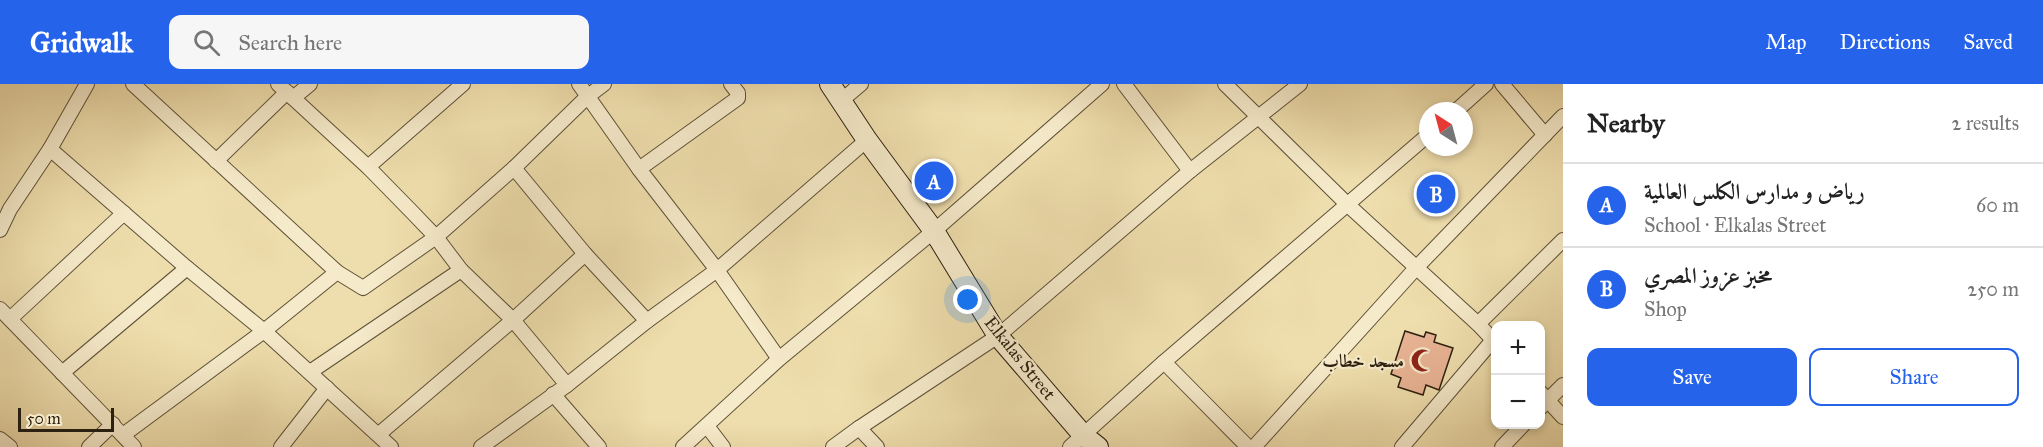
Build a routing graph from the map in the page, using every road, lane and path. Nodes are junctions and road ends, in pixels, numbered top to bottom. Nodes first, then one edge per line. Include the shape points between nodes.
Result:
1 (87, 84) edge
2 (133, 84) edge
3 (310, 84) edge
4 (463, 84) edge
5 (579, 84) edge
6 (604, 84) edge
7 (731, 84) edge
8 (830, 84) edge
9 (861, 84) edge
10 (1102, 84) edge
11 (1124, 84) edge
12 (1225, 84) edge
13 (1300, 84) edge
14 (1486, 84) edge
15 (1502, 84) edge
16 (286, 91) edge
17 (587, 97) junction
18 (841, 101) junction
19 (1466, 102) edge
20 (1563, 116) edge
21 (1258, 118) junction
22 (1545, 135) junction
23 (867, 140) junction
24 (1419, 143) edge
25 (50, 149) junction
26 (216, 161) junction
27 (368, 167) junction
28 (514, 168) junction
29 (639, 169) junction
30 (1190, 171) junction
31 (5, 205) edge
32 (1348, 205) junction
33 (124, 213) junction
34 (0, 230) edge
35 (934, 231) junction
36 (436, 237) junction
37 (1563, 240) edge
38 (585, 254) junction
39 (187, 268) junction
40 (1416, 268) junction
41 (461, 270) junction
42 (717, 270) junction
43 (337, 272) junction
44 (0, 309) edge
45 (10, 320) junction
46 (513, 320) junction
47 (647, 321) junction
48 (1478, 324) junction
49 (264, 331) junction
50 (998, 336) junction
51 (1491, 339) edge
52 (1491, 345) edge
53 (779, 359) junction
54 (1164, 362) junction
55 (310, 372) junction
56 (62, 373) junction
57 (567, 385) junction
58 (1563, 385) edge
59 (327, 388) junction
60 (553, 394) junction
61 (1545, 398) edge
62 (1545, 402) edge
63 (1563, 417) edge
64 (113, 424) junction
65 (707, 426) junction
66 (859, 428) junction
67 (1519, 429) edge
68 (379, 434) junction
69 (123, 435) junction
70 (0, 440) edge
71 (1084, 443) edge
72 (10, 447) edge
73 (89, 447) edge
74 (134, 447) edge
75 (281, 447) edge
76 (391, 447) edge
77 (481, 447) edge
78 (599, 447) edge
79 (683, 447) edge
80 (723, 447) edge
81 (833, 447) edge
82 (877, 447) edge
83 (1248, 447) edge
84 (1254, 447) edge
85 (1402, 447) edge
86 (1502, 447) edge

1 - 25 street
2 - 26 street
3 - 16 street
4 - 27 street
5 - 17 street
6 - 17 street
7 - 29 street via 738,98
8 - 18 street, Elkalas Street
9 - 18 street
10 - 35 street
11 - 30 street
12 - 21 street
13 - 21 street
14 - 19 street
15 - 22 street
16 - 26 street
16 - 27 street
17 - 28 street
17 - 29 street
18 - 23 street, Elkalas Street
20 - 22 street
21 - 30 street
21 - 32 street
22 - 40 street
23 - 35 street, Elkalas Street
23 - 42 street
24 - 32 street
25 - 31 street
25 - 33 street
26 - 43 street
27 - 36 street
28 - 36 street
28 - 38 street
29 - 42 street
30 - 50 street
31 - 34 street
32 - 40 street
32 - 54 street
33 - 39 street
33 - 45 street
35 - 50 street, Elkalas Street
35 - 53 street
36 - 41 street
36 - 43 street via 363,288
37 - 48 street
38 - 46 street
38 - 47 street
39 - 49 street
39 - 56 street
40 - 48 street
40 - 84 street
41 - 46 street
41 - 55 street
42 - 47 street
42 - 53 street
43 - 49 street
44 - 45 street
45 - 56 street
46 - 57 street
46 - 68 street
47 - 57 street
48 - 51 street
49 - 55 street
49 - 69 street
50 - 66 street
50 - 71 street, Elkalas Street
52 - 85 street
53 - 65 street
54 - 71 street
54 - 83 street
55 - 59 street
56 - 64 street
57 - 60 street
58 - 61 street
59 - 68 street
59 - 75 street
60 - 77 street
60 - 78 street
62 - 63 street
64 - 69 street
64 - 73 street
65 - 79 street
65 - 80 street
66 - 81 street
66 - 82 street
67 - 86 street
68 - 76 street
69 - 74 street
70 - 72 street

